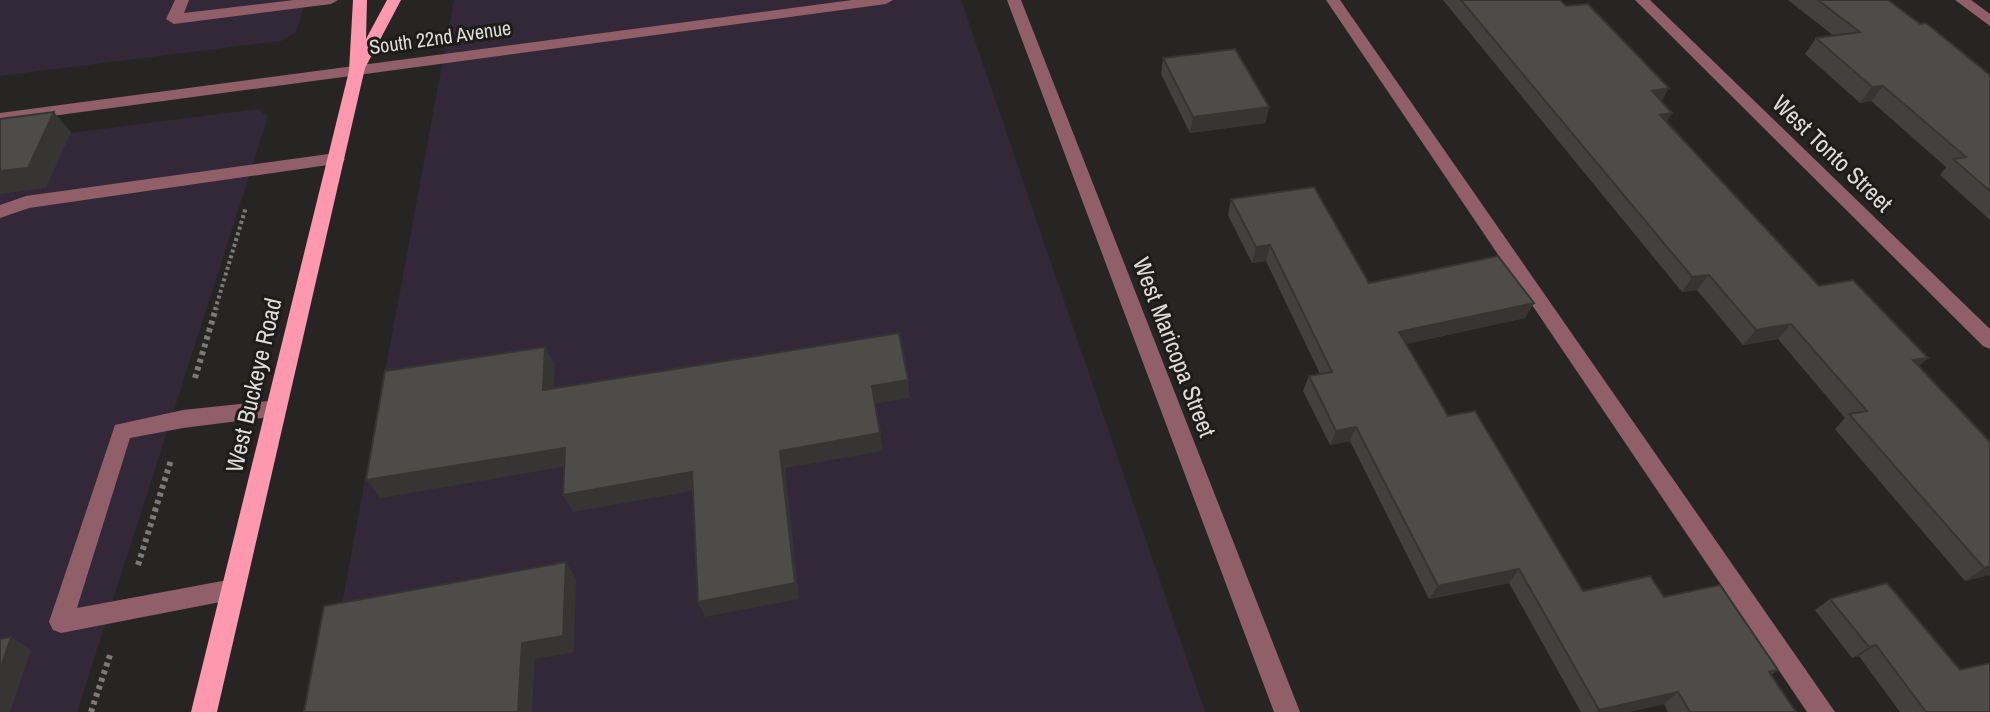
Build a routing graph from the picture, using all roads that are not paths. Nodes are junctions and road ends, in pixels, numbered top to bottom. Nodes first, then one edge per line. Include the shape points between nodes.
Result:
1 (182, 0) edge
2 (331, 0) edge
3 (360, 0) edge
4 (394, 0) edge
5 (886, 0) edge
6 (1014, 0) edge
7 (1333, 0) edge
8 (1642, 0) edge
9 (1962, 0) edge
10 (1990, 21) edge
11 (357, 71) junction
12 (0, 118) edge
13 (336, 159) junction
14 (0, 212) edge
15 (1990, 341) edge
16 (277, 408) junction
17 (233, 590) junction
18 (204, 712) edge
19 (1287, 712) edge
20 (1822, 712) edge

1 - 2 street via 174,19
3 - 11 main road, West Buckeye Road
4 - 11 main road, West Buckeye Road
5 - 11 street, South 22nd Avenue
6 - 19 street, West Maricopa Street
7 - 20 street
8 - 15 street, West Tonto Street
9 - 10 street
11 - 12 street, South 22nd Avenue
11 - 13 main road, West Buckeye Road
13 - 14 street via 26,202
13 - 16 main road, West Buckeye Road
16 - 17 main road, West Buckeye Road
16 - 17 street via 122,431 61,622
17 - 18 main road, West Buckeye Road

